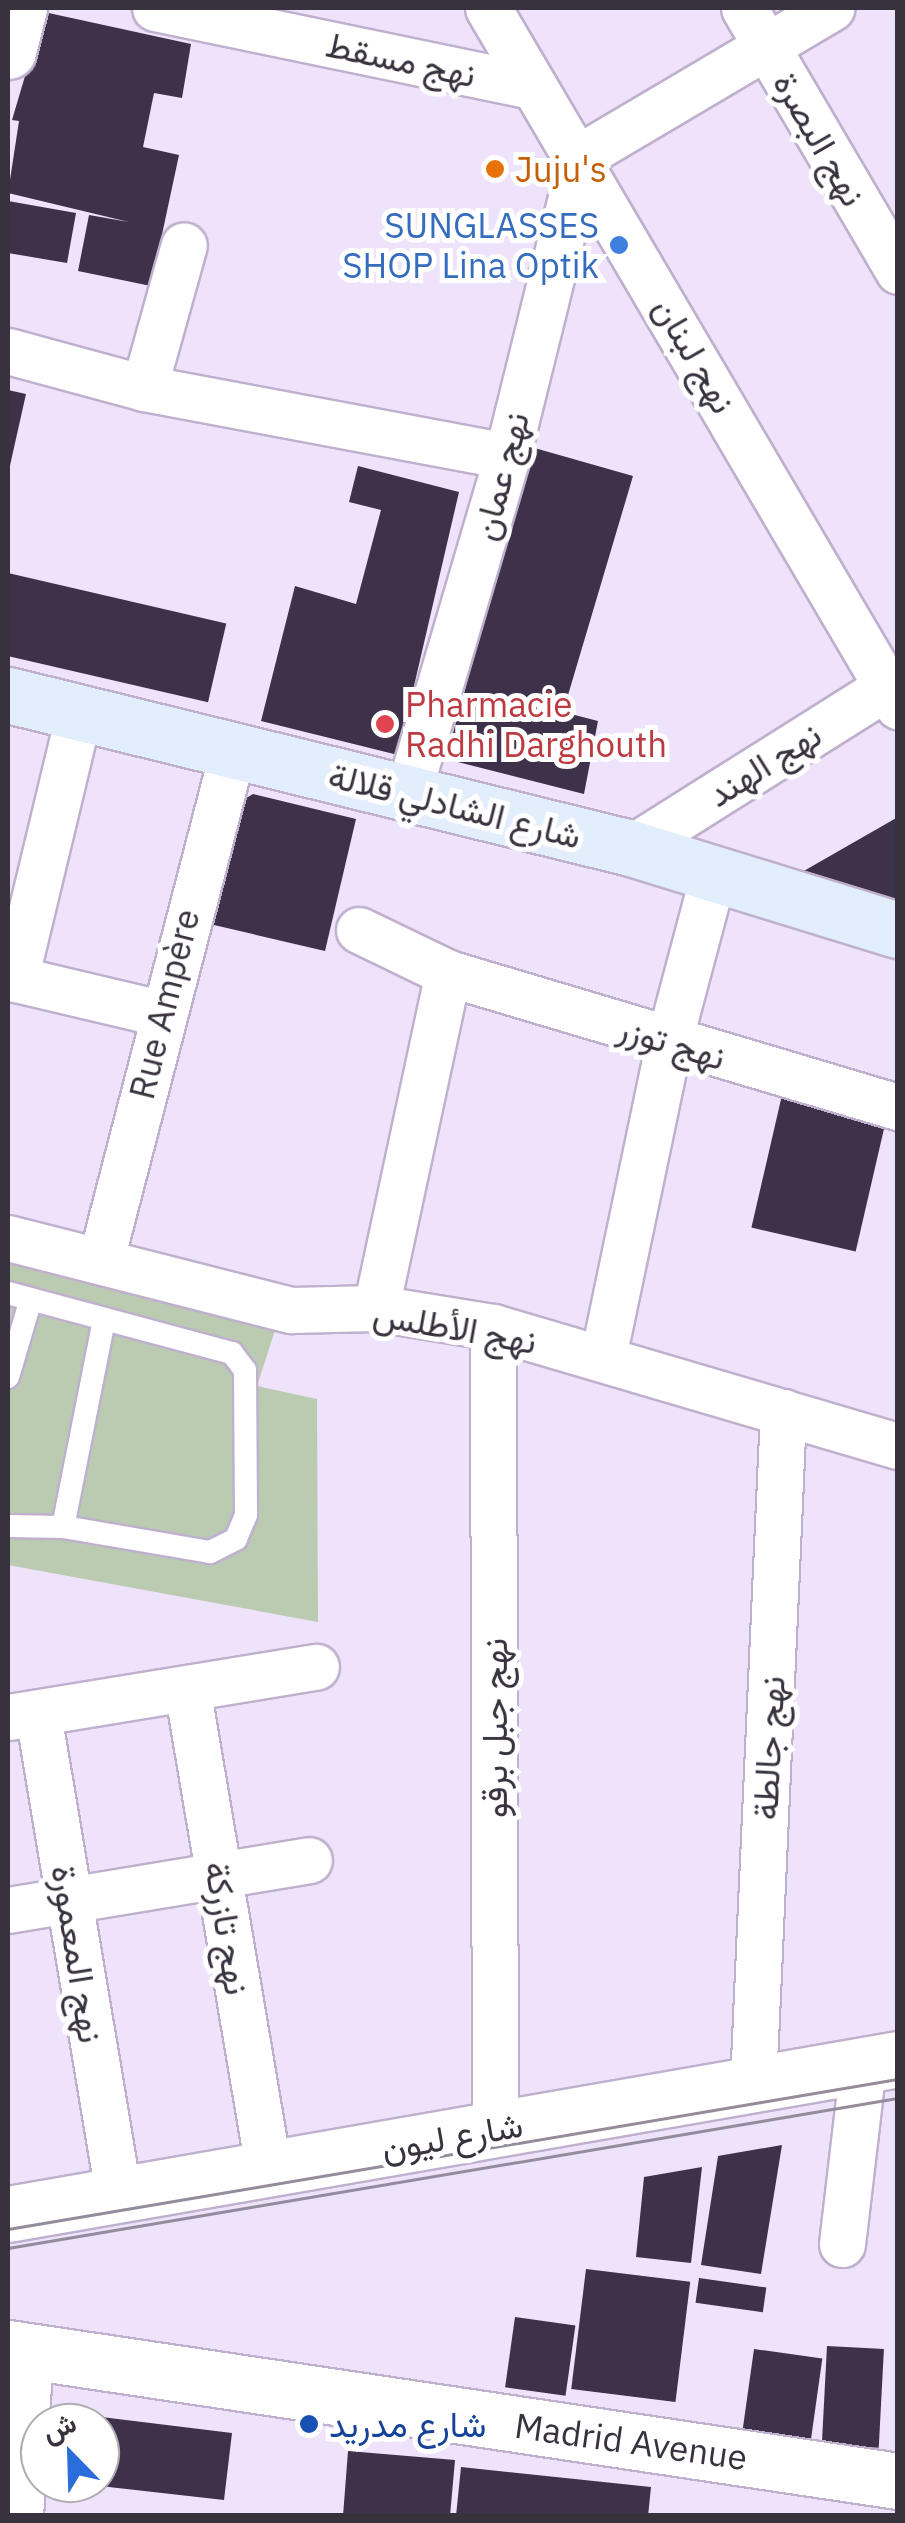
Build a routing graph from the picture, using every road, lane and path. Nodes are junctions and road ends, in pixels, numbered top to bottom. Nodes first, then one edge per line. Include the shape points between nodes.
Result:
1 (18, 8) edge
2 (155, 8) edge
3 (488, 8) edge
4 (831, 8) edge
5 (754, 26) edge
6 (8, 51) edge
7 (530, 86) junction
8 (581, 156) junction
9 (184, 246) dead end
10 (898, 270) edge
11 (8, 351) edge
12 (144, 388) junction
13 (507, 456) junction
14 (894, 691) edge
15 (8, 695) edge
16 (79, 713) junction
17 (233, 750) junction
18 (408, 793) junction
19 (630, 848) junction
20 (714, 872) junction
21 (359, 930) dead end
22 (898, 930) edge
23 (448, 973) junction
24 (11, 978) edge
25 (160, 1013) junction
26 (670, 1041) junction
27 (898, 1108) edge
28 (8, 1238) edge
29 (102, 1259) junction
30 (8, 1294) edge
31 (31, 1300) junction
32 (376, 1308) junction
33 (104, 1319) junction
34 (493, 1327) junction
35 (603, 1357) junction
36 (8, 1377) edge
37 (782, 1412) junction
38 (898, 1446) edge
39 (8, 1526) edge
40 (63, 1527) junction
41 (316, 1667) dead end
42 (187, 1688) junction
43 (23, 1716) edge
44 (309, 1860) dead end
45 (218, 1874) junction
46 (69, 1900) junction
47 (8, 1910) edge
48 (880, 2062) edge
49 (753, 2084) junction
50 (495, 2129) junction
51 (268, 2168) junction
52 (118, 2194) junction
53 (8, 2214) edge
54 (842, 2244) dead end
55 (19, 2350) edge
56 (898, 2481) edge
57 (20, 2516) edge

1 - 6 street
2 - 7 street, نهج مسقط
3 - 7 street, نهج لبنان
4 - 5 street
5 - 8 street
5 - 10 street, نهج البصرة
7 - 8 street, نهج لبنان
8 - 13 street, نهج عمان
8 - 14 street, نهج لبنان
9 - 12 street
11 - 12 street
12 - 13 street
13 - 18 street, نهج عمان
14 - 19 street, نهج الهند
15 - 16 main road, شارع الشادلي قلالة
16 - 17 main road, شارع الشادلي قلالة
16 - 24 street
17 - 18 main road, شارع الشادلي قلالة
17 - 25 street, Rue Ampère
18 - 19 main road, شارع الشادلي قلالة
19 - 20 main road, شارع الشادلي قلالة
20 - 22 main road, شارع الشادلي قلالة
20 - 26 street
21 - 23 street, نهج توزر
23 - 26 street, نهج توزر
23 - 32 street
24 - 25 street
25 - 29 street, Rue Ampère
26 - 27 street, نهج توزر
26 - 35 street
28 - 29 street, نهج الأطلس
29 - 32 street, نهج الأطلس via 292,1310
30 - 31 lane
31 - 33 lane
31 - 36 lane
32 - 34 street, نهج الأطلس
33 - 40 lane
33 - 40 lane via 232,1353 244,1370 246,1515 236,1539 210,1552
34 - 35 street, نهج الأطلس
34 - 50 street, نهج جبل برقو
35 - 37 street, نهج الأطلس
37 - 38 street, نهج الأطلس
37 - 49 street, نهج جالطة
39 - 40 lane
41 - 42 street
42 - 43 street
42 - 45 street, نهج تازركة
43 - 46 street, نهج المعمورة
44 - 45 street
45 - 46 street
45 - 51 street, نهج تازركة
46 - 47 street
46 - 52 street, نهج المعمورة
48 - 49 street, شارع ليون
48 - 54 street
49 - 50 street, شارع ليون
50 - 51 street, شارع ليون
51 - 52 street, شارع ليون
52 - 53 street, شارع ليون
55 - 56 street, Madrid Avenue
55 - 57 street

